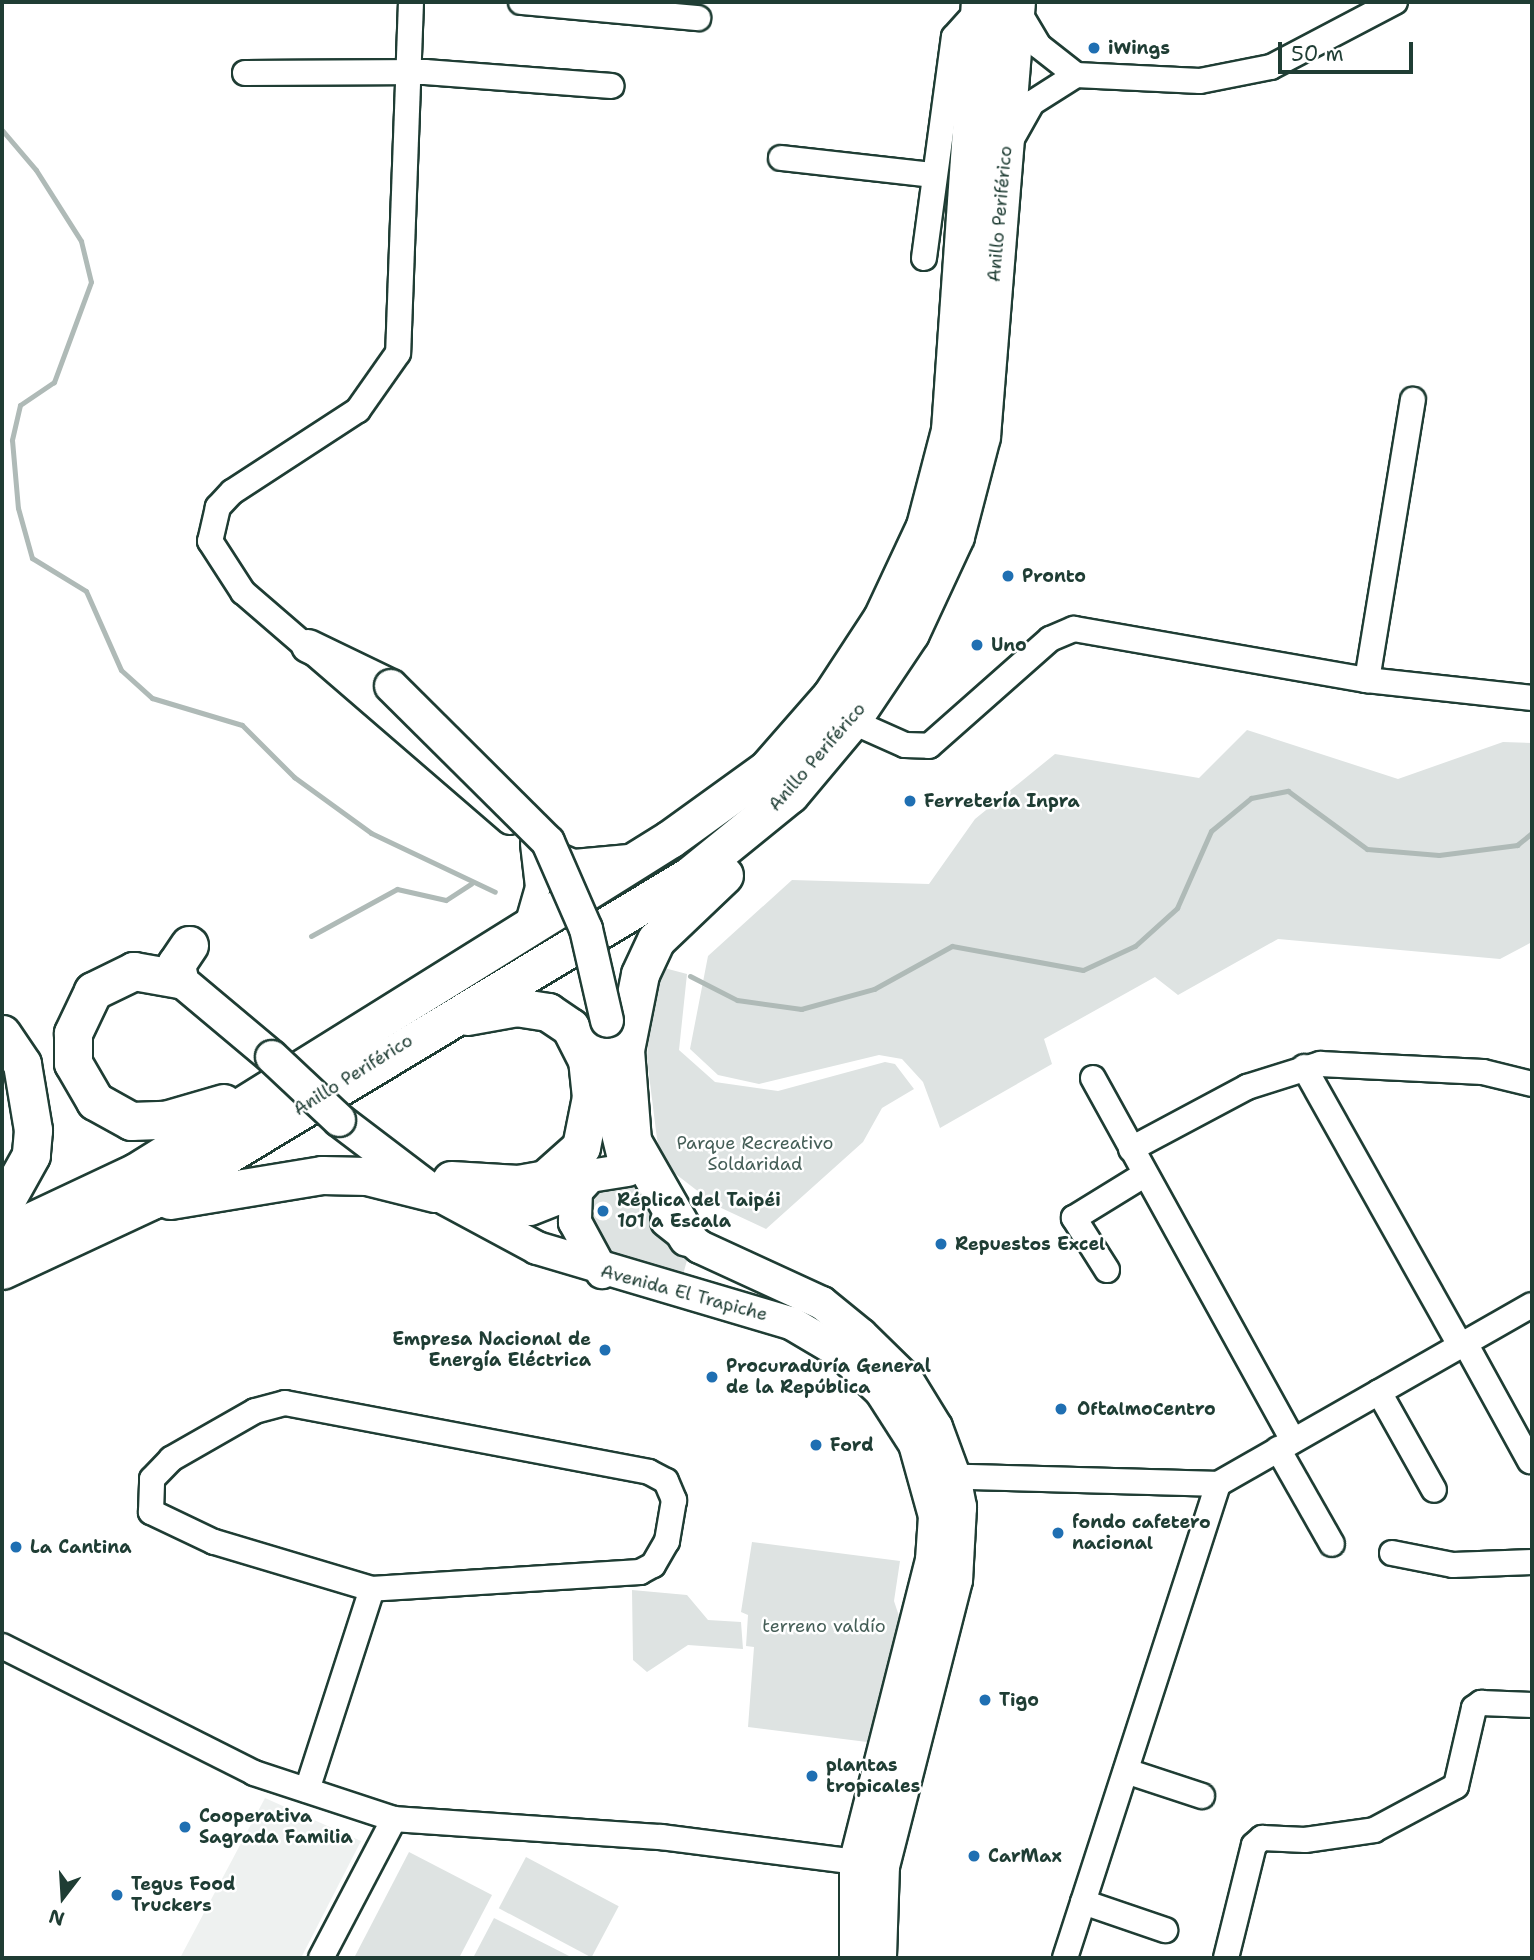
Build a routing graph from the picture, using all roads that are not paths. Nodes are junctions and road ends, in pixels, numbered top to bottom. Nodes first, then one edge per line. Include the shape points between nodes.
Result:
1 (411, 2) edge
2 (521, 2) edge
3 (1395, 2) edge
4 (998, 4) edge
5 (698, 18) dead end
6 (411, 72) junction
7 (246, 73) dead end
8 (1076, 75) junction
9 (611, 86) dead end
10 (781, 159) dead end
11 (933, 175) junction
12 (1003, 175) junction
13 (924, 258) dead end
14 (1413, 400) dead end
15 (308, 646) junction
16 (1367, 680) junction
17 (1532, 698) edge
18 (842, 732) junction
19 (533, 844) junction
20 (647, 854) junction
21 (526, 929) junction
22 (184, 962) joint
23 (433, 1026) junction
24 (2, 1034) edge
25 (1304, 1067) junction
26 (1093, 1078) dead end
27 (1532, 1083) edge
28 (265, 1092) junction
29 (1131, 1149) junction
30 (628, 1170) junction
31 (1144, 1175) junction
32 (443, 1187) junction
33 (576, 1191) junction
34 (2, 1207) edge
35 (129, 1211) junction
36 (2, 1235) edge
37 (693, 1242) junction
38 (2, 1270) edge
39 (1107, 1270) dead end
40 (602, 1272) junction
41 (683, 1289) junction
42 (1532, 1305) edge
43 (1462, 1344) junction
44 (1379, 1392) junction
45 (1285, 1444) junction
46 (1530, 1461) dead end
47 (940, 1476) junction
48 (1218, 1484) junction
49 (1434, 1490) dead end
50 (1332, 1544) dead end
51 (1392, 1553) dead end
52 (1532, 1562) edge
53 (372, 1589) junction
54 (2, 1646) edge
55 (1532, 1705) edge
56 (1126, 1771) junction
57 (307, 1790) junction
58 (1202, 1796) dead end
59 (394, 1819) junction
60 (870, 1863) junction
61 (1083, 1902) junction
62 (1165, 1930) dead end
63 (321, 1958) edge
64 (856, 1958) edge
65 (880, 1958) edge
66 (1065, 1958) edge
67 (1226, 1958) edge

1 - 6 street
2 - 5 street
3 - 8 street via 1303,53 1242,75 1200,81
4 - 8 street
4 - 11 street via 954,37
4 - 12 highway, Anillo Periférico
4 - 20 highway, Anillo Periférico via 950,430 925,526 882,618 831,696 767,769
6 - 7 street
6 - 9 street
6 - 15 street via 398,353 358,411 232,492 212,524 210,541 225,573
8 - 12 street via 1032,103 1007,149
10 - 11 street
11 - 13 street
12 - 18 highway, Anillo Periférico via 981,436 955,536 910,633
14 - 16 street
15 - 19 street
15 - 30 main road, bridge via 391,686 548,842 586,929 607,1021 607,1089
16 - 17 street
16 - 18 street via 1074,629 1050,639 929,746
18 - 23 highway, Anillo Periférico via 772,811 689,876
18 - 37 highway via 816,788 656,940 640,974 625,1059 632,1141
19 - 20 street via 573,862
19 - 21 street via 538,887
20 - 21 highway, Anillo Periférico
21 - 28 highway, Anillo Periférico
22 - 28 highway via 134,971 93,991 73,1033 81,1084 112,1114 148,1123
22 - 32 main road, Avenida El Trapiche, bridge via 339,1120
23 - 32 highway via 517,1007 548,1012 570,1027 587,1060 587,1132 566,1166 518,1184
23 - 35 highway, Anillo Periférico
24 - 34 highway via 22,1064 33,1130 31,1155
25 - 27 street via 1363,1061
25 - 29 street via 1247,1087
25 - 43 street
26 - 29 street
28 - 36 highway, Anillo Periférico via 136,1172
29 - 31 street
30 - 33 main road via 590,1176
30 - 37 main road, Avenida El Trapiche via 661,1216
31 - 39 street via 1074,1218
31 - 45 street
32 - 33 main road via 530,1209
32 - 35 highway via 322,1175 212,1189
32 - 40 main road, Avenida El Trapiche via 537,1248
33 - 40 main road via 575,1222
35 - 38 highway, Anillo Periférico
37 - 41 main road via 696,1269
37 - 47 main road, Avenida El Trapiche via 822,1303 861,1335 907,1380 936,1427
40 - 41 main road, Avenida El Trapiche
41 - 47 main road, Avenida El Trapiche via 791,1324 840,1352 881,1391
42 - 43 street
43 - 44 street
43 - 46 street
44 - 45 street
44 - 49 street
45 - 48 street
45 - 50 street
47 - 48 street
47 - 60 main road, Avenida El Trapiche via 932,1560
48 - 56 street
51 - 52 street via 1453,1565
53 - 53 street via 640,1572 653,1566 667,1541 675,1504 670,1488 641,1470 296,1403 243,1417 171,1459 152,1479 148,1505 165,1524
53 - 57 street
54 - 57 street via 254,1773
55 - 67 street via 1481,1703 1474,1708 1456,1786 1374,1830 1305,1840 1262,1838 1254,1845
56 - 58 street
56 - 61 street
57 - 59 street
59 - 60 street via 661,1837
59 - 63 street
60 - 64 main road, Avenida El Trapiche
60 - 65 main road, Avenida El Trapiche
61 - 62 street
61 - 66 street

